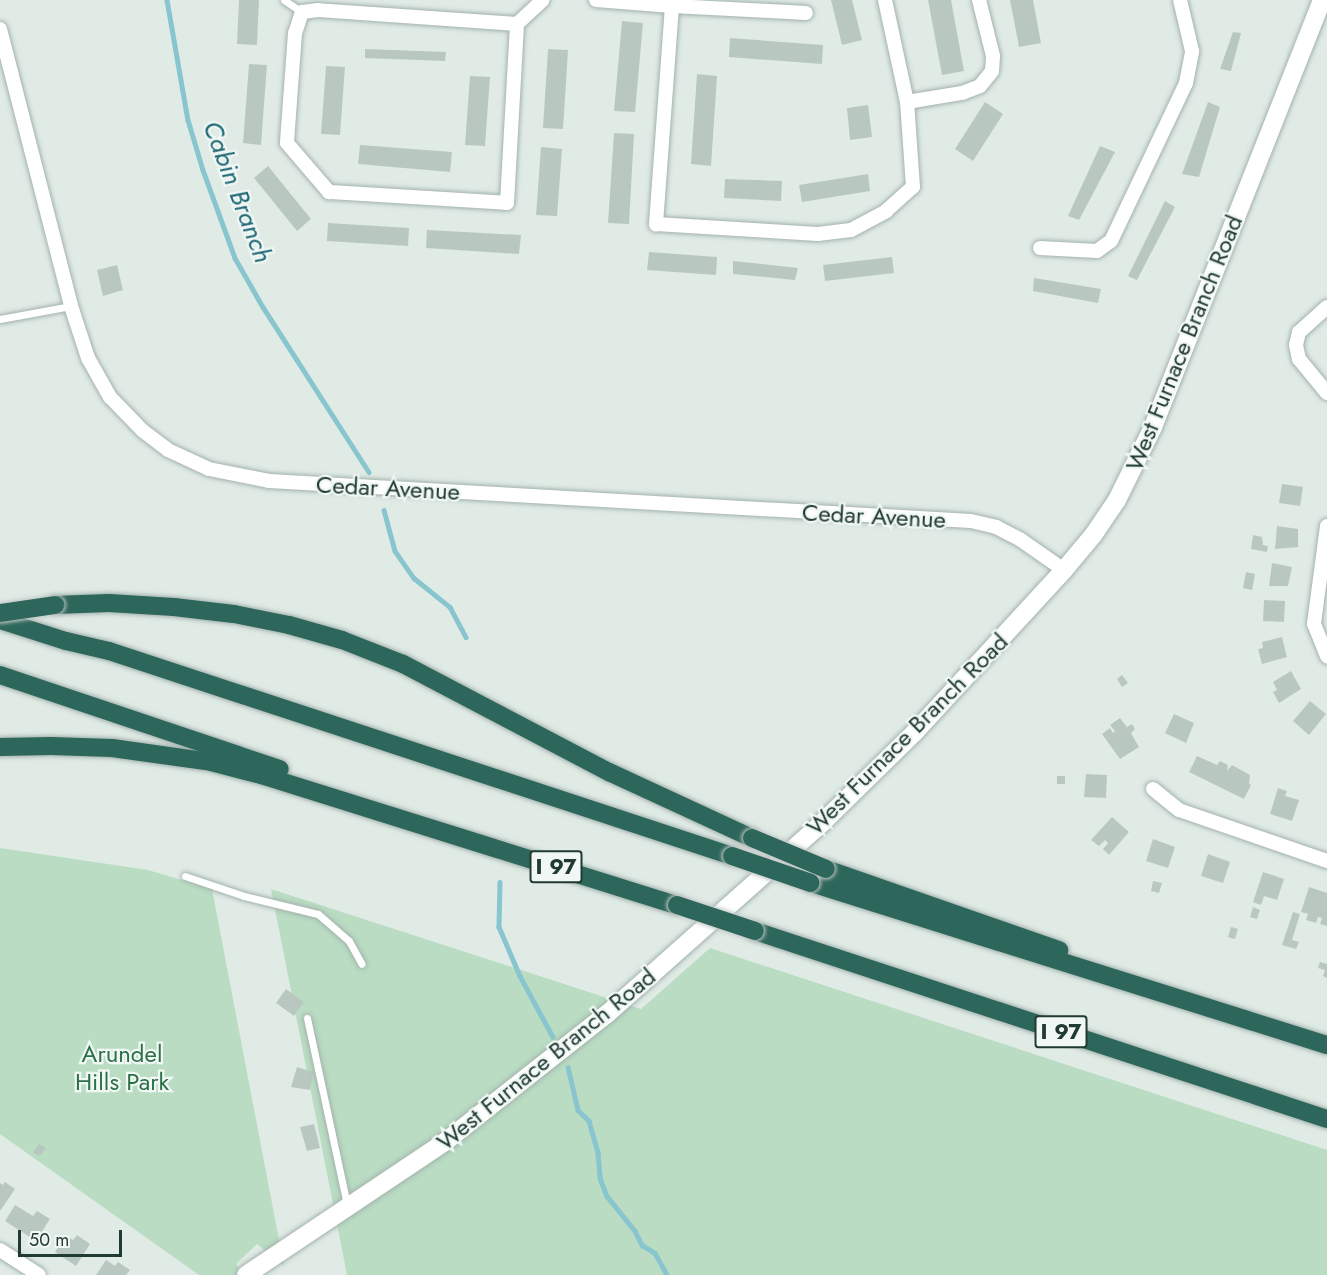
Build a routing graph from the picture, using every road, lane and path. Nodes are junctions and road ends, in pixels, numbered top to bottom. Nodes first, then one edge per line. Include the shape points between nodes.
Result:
1 (284, 0) edge
2 (543, 0) edge
3 (596, 0) edge
4 (885, 0) edge
5 (979, 0) edge
6 (1180, 0) edge
7 (1322, 0) edge
8 (672, 6) junction
9 (302, 12) junction
10 (806, 13) dead end
11 (518, 24) junction
12 (0, 29) edge
13 (907, 102) junction
14 (1040, 248) dead end
15 (70, 306) junction
16 (1327, 307) edge
17 (0, 319) edge
18 (1327, 393) edge
19 (1327, 526) edge
20 (1064, 570) junction
21 (0, 606) edge
22 (0, 613) edge
23 (0, 620) edge
24 (109, 651) junction
25 (1327, 657) edge
26 (0, 675) edge
27 (0, 747) edge
28 (1153, 789) dead end
29 (482, 843) junction
30 (1327, 861) edge
31 (185, 876) dead end
32 (362, 964) dead end
33 (307, 1018) dead end
34 (1327, 1044) edge
35 (1327, 1119) edge
36 (348, 1208) junction
37 (0, 1250) edge
38 (39, 1275) edge
39 (246, 1275) edge

1 - 9 lane
2 - 11 street
3 - 8 street
4 - 13 street
5 - 13 street via 993,56 992,71 980,86 962,93
6 - 14 street via 1192,51 1186,83 1111,241 1096,251
7 - 20 main road, West Furnace Branch Road via 1153,427 1117,500
8 - 10 street
8 - 13 street via 656,224 818,234 851,230 886,211 913,187
9 - 11 street
9 - 11 street via 295,33 287,143 329,192 507,203
12 - 15 street, Cedar Avenue
15 - 17 lane
15 - 20 street, Cedar Avenue via 88,358 110,397 168,450 209,470 269,481 971,521 996,527 1021,540
16 - 18 street via 1299,332 1296,345 1299,359
19 - 25 street via 1314,624
20 - 36 main road, West Furnace Branch Road via 915,732 821,824 690,941 522,1083
21 - 24 highway
22 - 34 highway, bridge via 54,605 109,603 184,608 278,623 342,640 403,664 609,772 826,869
23 - 24 highway
24 - 34 highway, bridge via 811,883
26 - 29 highway via 265,764
27 - 29 highway via 112,748 211,762
28 - 30 street via 1179,810
29 - 35 highway, I 97, bridge
31 - 32 lane via 318,914 349,941
33 - 36 lane
36 - 39 main road, West Furnace Branch Road
37 - 38 street

